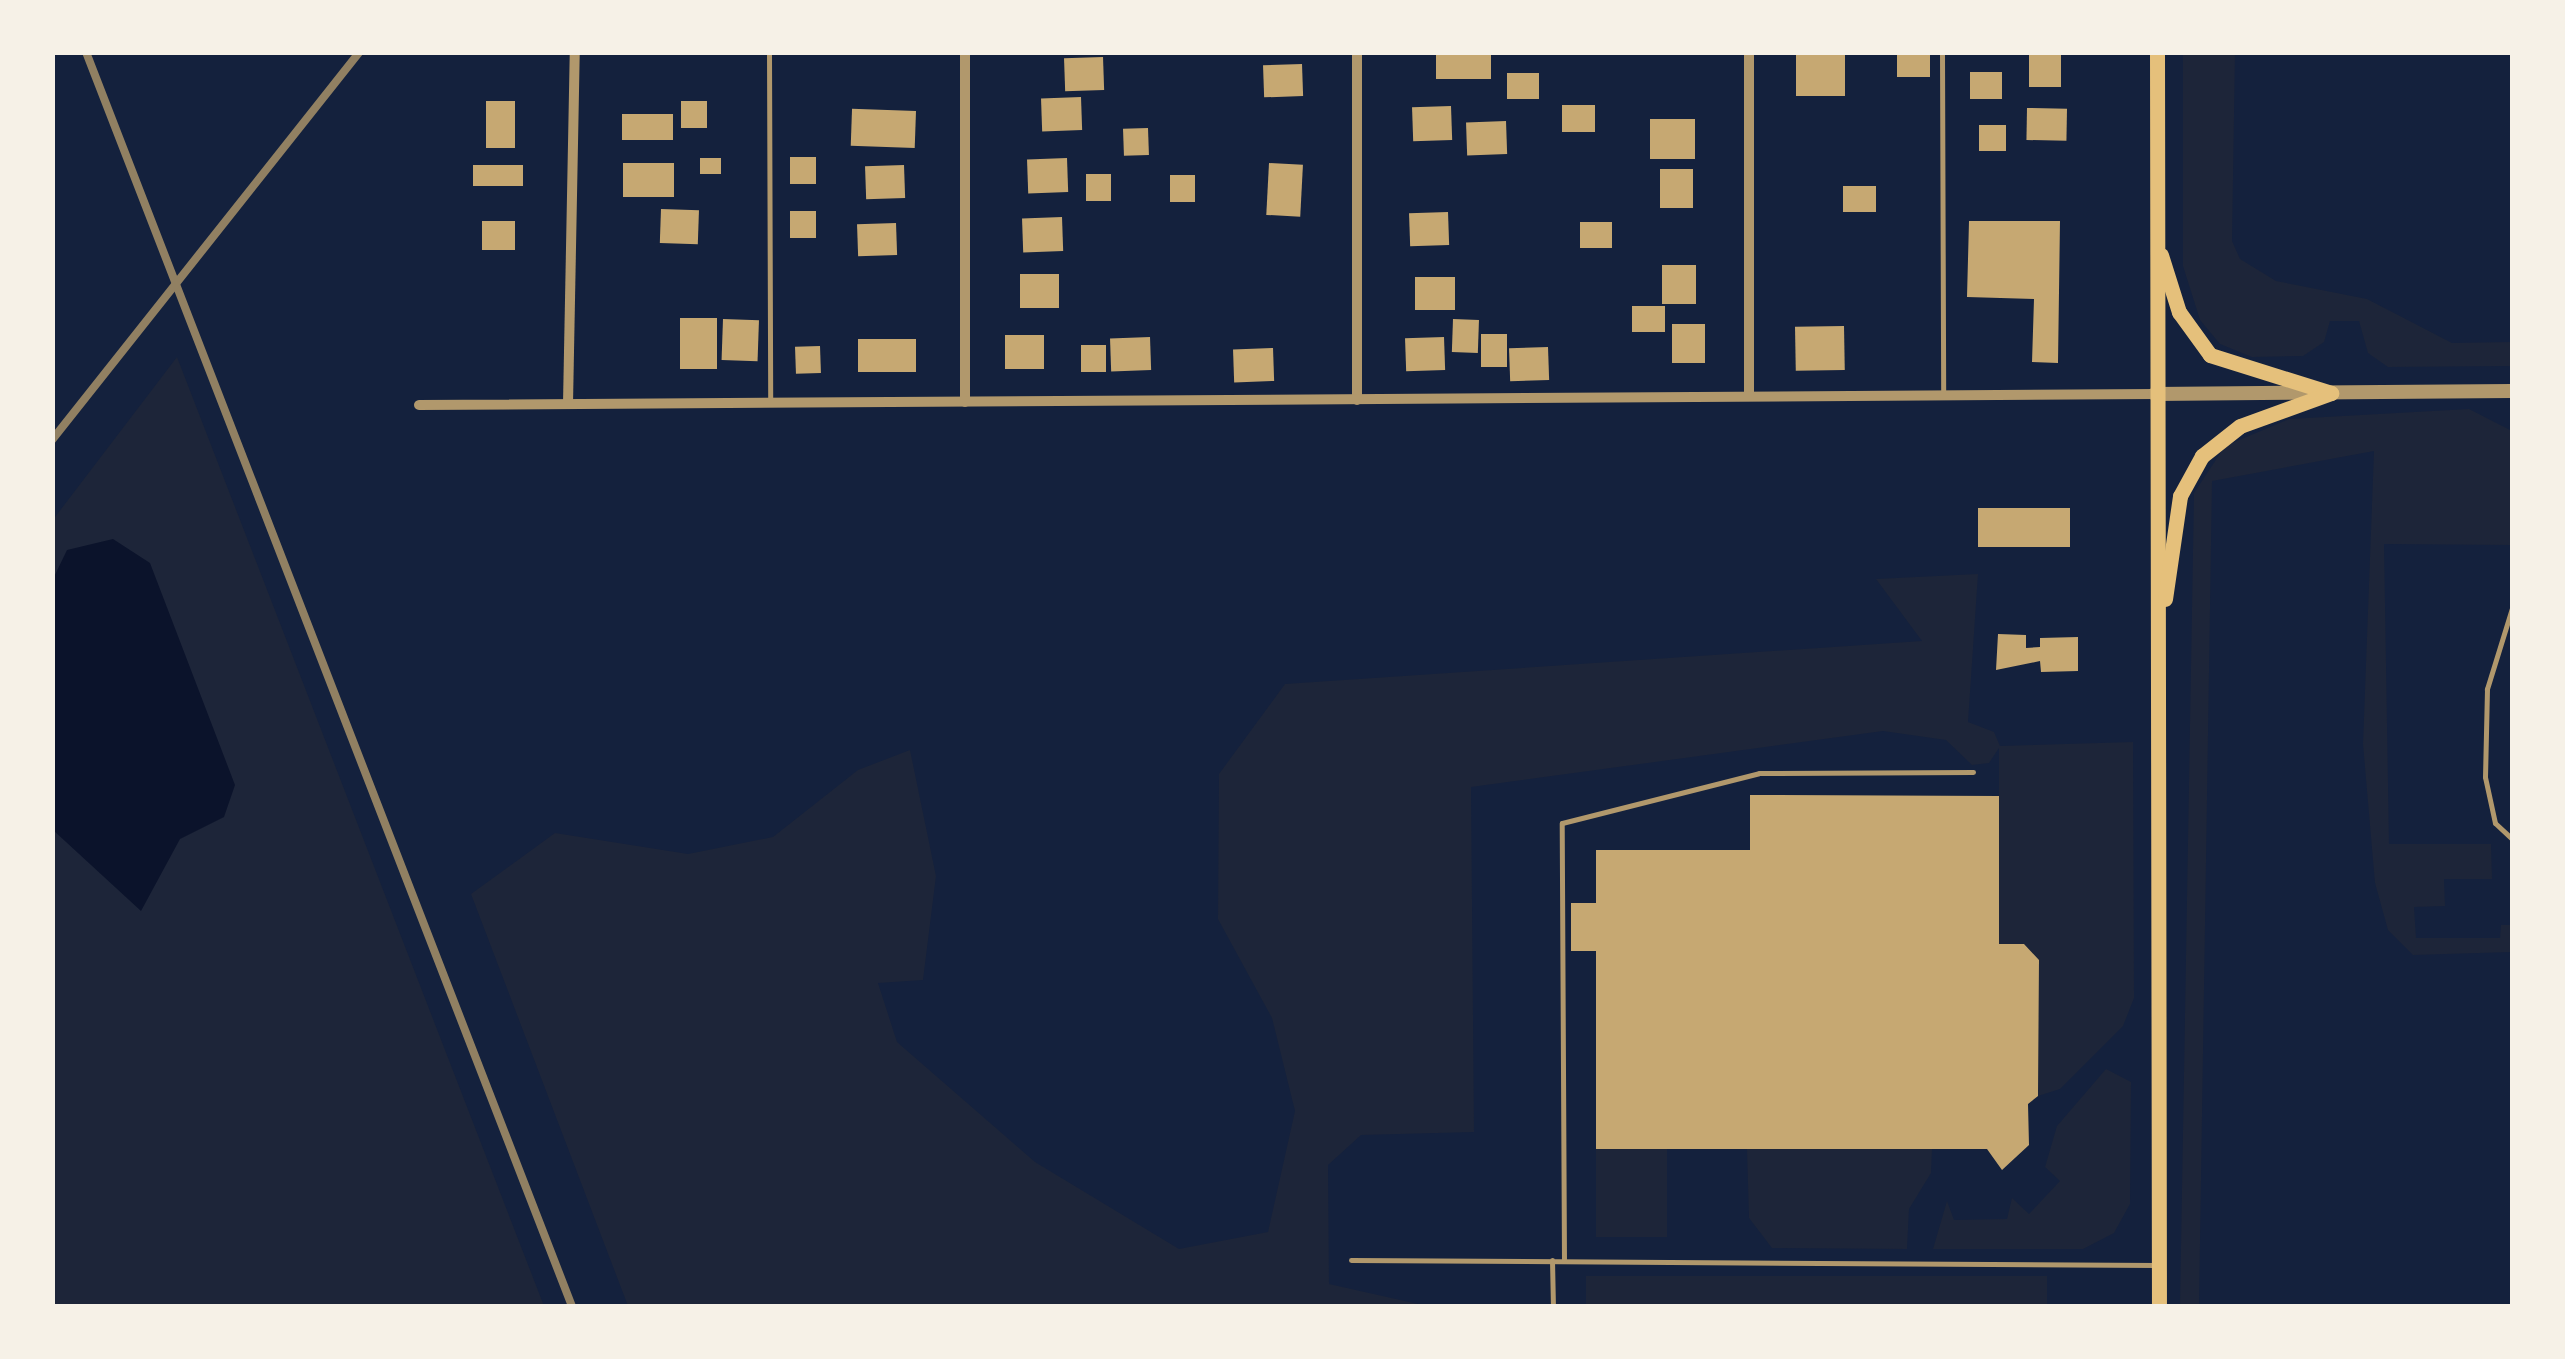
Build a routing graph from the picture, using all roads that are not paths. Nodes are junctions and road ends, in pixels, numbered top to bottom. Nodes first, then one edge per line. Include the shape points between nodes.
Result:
1 (575, 52) edge
2 (768, 52) edge
3 (965, 52) edge
4 (1356, 52) edge
5 (1748, 52) edge
6 (1942, 52) edge
7 (2156, 52) edge
8 (2156, 239) junction
9 (2512, 391) edge
10 (2331, 392) junction
11 (1749, 393) junction
12 (1942, 394) junction
13 (2155, 394) junction
14 (1357, 400) junction
15 (965, 402) junction
16 (568, 404) junction
17 (770, 404) junction
18 (419, 405) dead end
19 (2512, 608) edge
20 (2156, 662) junction
21 (1973, 772) dead end
22 (2512, 839) edge
23 (1351, 1260) dead end
24 (1552, 1260) junction
25 (1564, 1261) junction
26 (2158, 1265) junction
27 (1552, 1306) edge
28 (2159, 1306) edge

1 - 16 street
2 - 17 lane
3 - 15 street
4 - 14 street
5 - 11 street
6 - 12 lane
7 - 8 main road
8 - 10 main road via 2179,312 2210,355
8 - 13 main road
9 - 10 street
10 - 13 street
10 - 20 main road via 2240,426 2188,476
11 - 12 street
11 - 14 street
12 - 13 street
13 - 20 main road
14 - 15 street
15 - 17 street
16 - 17 street
16 - 18 street
19 - 22 lane via 2487,689 2486,778 2495,823
20 - 26 main road
21 - 25 lane via 1759,773 1562,823
23 - 24 lane
24 - 25 lane
24 - 27 lane
25 - 26 lane
26 - 28 main road

